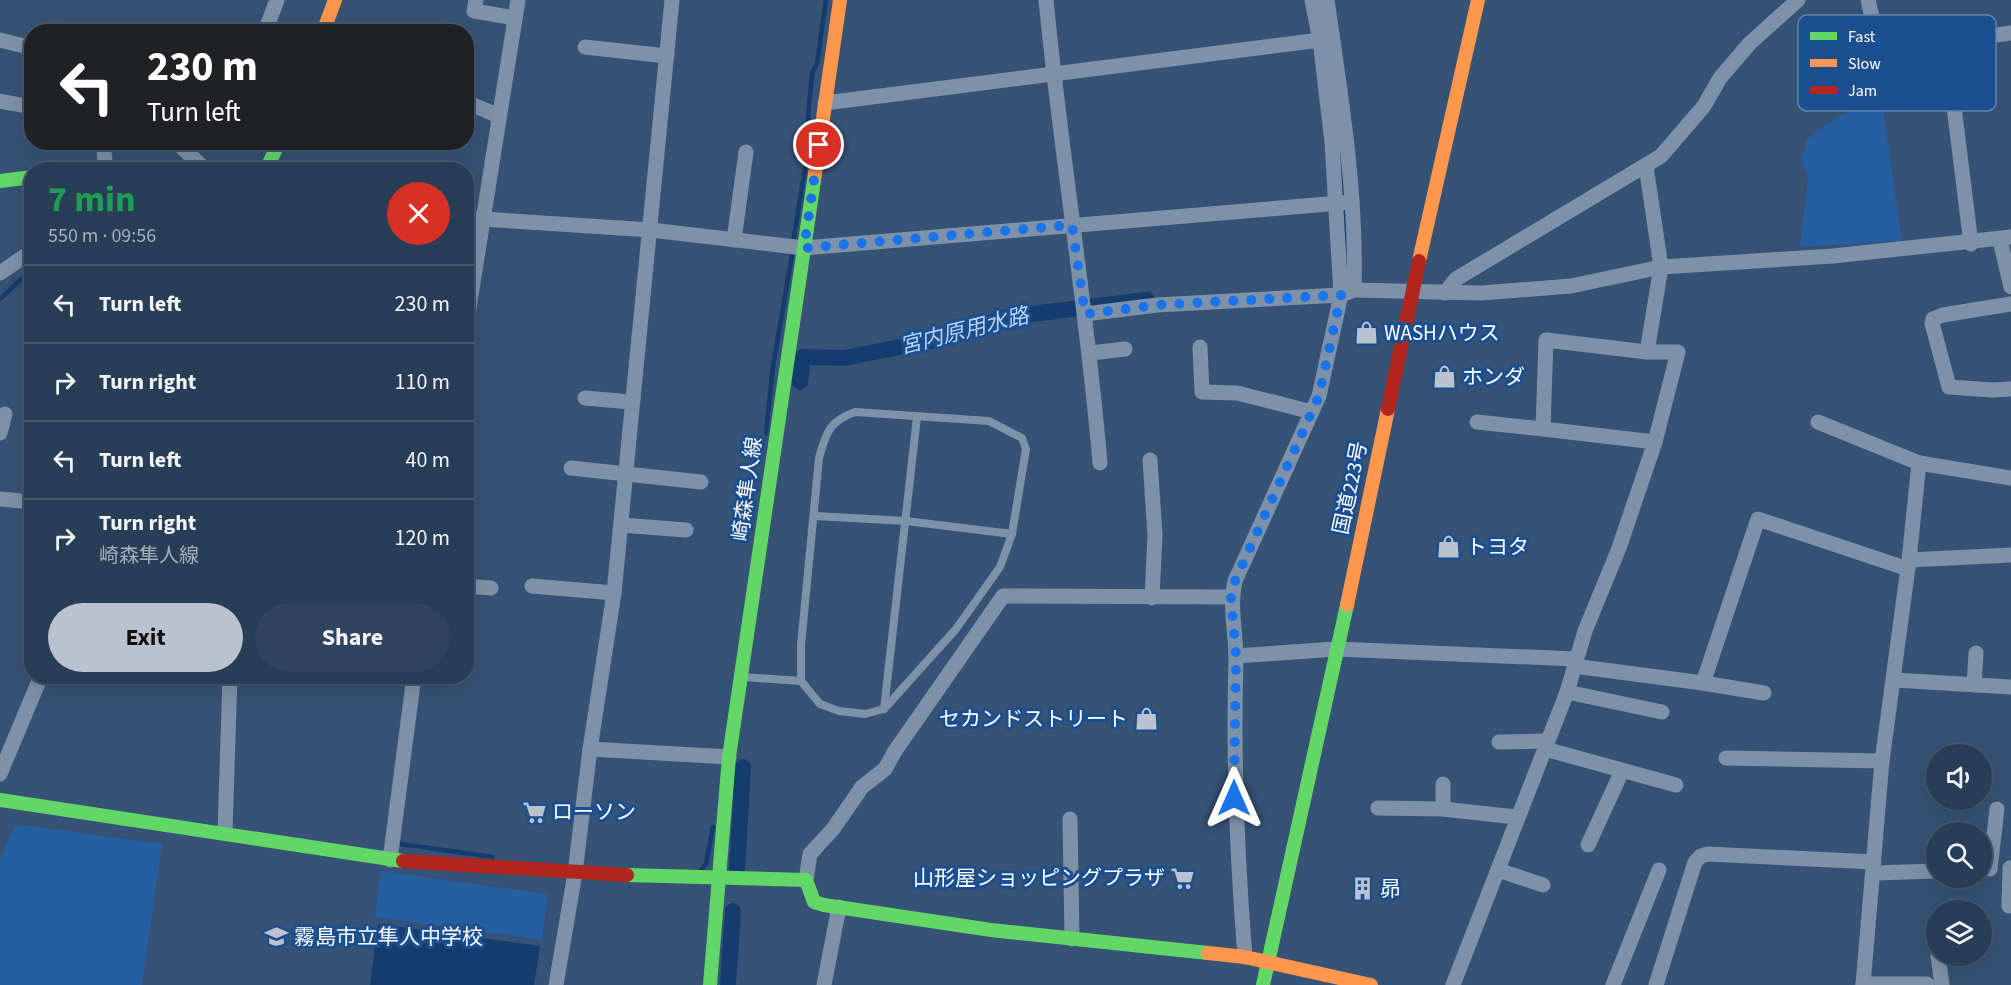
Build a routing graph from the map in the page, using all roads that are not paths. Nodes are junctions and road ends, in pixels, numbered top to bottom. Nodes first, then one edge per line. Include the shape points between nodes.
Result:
1 (277, 0) edge
2 (335, 0) edge
3 (476, 0) edge
4 (518, 0) edge
5 (672, 0) edge
6 (840, 0) edge
7 (1046, 0) edge
8 (1312, 0) edge
9 (1327, 0) edge
10 (1478, 0) edge
11 (1798, 0) edge
12 (1868, 0) edge
13 (1872, 15) edge
14 (515, 18) junction
15 (268, 24) edge
16 (326, 24) edge
17 (2011, 33) edge
18 (1996, 35) edge
19 (0, 40) edge
20 (1320, 40) junction
21 (24, 46) edge
22 (585, 47) dead end
23 (667, 56) junction
24 (1053, 73) junction
25 (0, 102) edge
26 (825, 103) junction
27 (474, 105) edge
28 (24, 106) edge
29 (1955, 111) edge
30 (499, 116) junction
31 (185, 150) edge
32 (746, 152) dead end
33 (198, 162) edge
34 (1646, 166) junction
35 (24, 178) edge
36 (0, 181) edge
37 (1344, 202) junction
38 (474, 218) edge
39 (485, 219) junction
40 (1072, 225) junction
41 (651, 230) junction
42 (2006, 239) edge
43 (734, 240) junction
44 (1971, 244) junction
45 (804, 248) junction
46 (24, 256) edge
47 (474, 266) edge
48 (1661, 267) junction
49 (0, 273) edge
50 (2011, 287) edge
51 (1412, 291) junction
52 (1347, 292) junction
53 (1445, 293) junction
54 (2011, 304) edge
55 (1085, 314) junction
56 (1200, 347) dead end
57 (1125, 349) dead end
58 (1647, 352) junction
59 (1090, 353) junction
60 (2011, 388) edge
61 (585, 398) dead end
62 (631, 402) junction
63 (1312, 412) junction
64 (5, 414) dead end
65 (917, 417) junction
66 (1477, 422) dead end
67 (1818, 422) dead end
68 (1543, 429) junction
69 (0, 433) edge
70 (1655, 442) junction
71 (1150, 460) dead end
72 (1100, 463) dead end
73 (1919, 463) junction
74 (571, 468) dead end
75 (626, 473) junction
76 (2011, 478) edge
77 (701, 482) dead end
78 (0, 499) edge
79 (24, 501) edge
80 (815, 516) junction
81 (906, 521) junction
82 (621, 525) junction
83 (686, 530) dead end
84 (1012, 534) junction
85 (2011, 555) edge
86 (1909, 564) junction
87 (532, 586) dead end
88 (474, 587) edge
89 (491, 588) dead end
90 (614, 593) junction
91 (1231, 597) junction
92 (1152, 598) junction
93 (1336, 649) junction
94 (1976, 653) dead end
95 (1236, 656) junction
96 (1575, 663) junction
97 (741, 676) junction
98 (1894, 680) junction
99 (801, 681) junction
100 (1702, 683) junction
101 (38, 684) edge
102 (230, 684) edge
103 (413, 684) edge
104 (1974, 685) junction
105 (2011, 687) edge
106 (1567, 692) junction
107 (1764, 693) dead end
108 (884, 709) junction
109 (1662, 712) dead end
110 (1499, 742) dead end
111 (1546, 745) junction
112 (590, 749) junction
113 (729, 757) junction
114 (1726, 758) dead end
115 (1882, 761) junction
116 (1622, 771) junction
117 (0, 774) edge
118 (1443, 784) dead end
119 (1676, 784) dead end
120 (0, 800) edge
121 (1378, 808) dead end
122 (1443, 809) junction
123 (1997, 809) dead end
124 (1516, 817) junction
125 (1070, 819) dead end
126 (225, 832) junction
127 (1992, 836) edge
128 (1588, 845) dead end
129 (390, 860) junction
130 (1874, 867) junction
131 (2010, 867) edge
132 (1992, 868) edge
133 (1498, 870) junction
134 (1659, 870) dead end
135 (1926, 870) edge
136 (575, 873) junction
137 (718, 875) junction
138 (806, 880) junction
139 (1543, 885) dead end
140 (2009, 906) dead end
141 (838, 907) junction
142 (1072, 939) junction
143 (1245, 957) junction
144 (1268, 962) junction
145 (1939, 966) edge
146 (1927, 984) edge
147 (556, 985) edge
148 (711, 985) edge
149 (824, 985) edge
150 (1263, 985) edge
151 (1371, 985) edge
152 (1454, 985) edge
153 (1613, 985) edge
154 (1656, 985) edge
155 (1863, 985) edge
156 (1942, 985) edge

1 - 15 street
2 - 16 main road
3 - 14 street via 474,11
4 - 14 street
5 - 23 street
6 - 26 main road, 崎森隼人線
7 - 24 street
8 - 20 street
9 - 37 street via 1340,87
10 - 51 main road, 国道223号
11 - 34 street via 1750,43 1720,78 1704,106 1661,156
12 - 13 street
14 - 30 street
17 - 18 street
19 - 21 street
20 - 24 street
20 - 37 street
22 - 23 street
23 - 41 street
24 - 26 street
24 - 40 street
25 - 28 street
26 - 45 main road, 崎森隼人線
27 - 30 street
29 - 44 street
30 - 39 street
31 - 33 street
32 - 43 street
34 - 48 street
34 - 53 street via 1456,279
35 - 36 main road
37 - 40 street
37 - 52 street via 1356,242
38 - 39 street
39 - 41 street
39 - 47 street
40 - 45 street
40 - 55 street
41 - 43 street
41 - 62 street
42 - 44 street
42 - 50 street
43 - 45 street
44 - 48 street
45 - 97 main road, 崎森隼人線
46 - 49 street
48 - 53 street via 1571,286
48 - 58 street
51 - 52 street
51 - 53 street
51 - 93 main road, 国道223号
52 - 55 street
52 - 63 street
54 - 60 street via 1943,315 1932,323 1949,387
55 - 59 street
56 - 63 street via 1202,392 1236,393
57 - 59 street
58 - 68 street via 1546,340
58 - 70 street via 1678,352
59 - 72 street
61 - 62 street
62 - 75 street
63 - 91 street
64 - 69 street
65 - 80 lane via 855,412 838,418 825,435 819,458
65 - 81 lane
65 - 84 lane via 989,421 1022,438 1026,458
66 - 68 street
67 - 73 street
68 - 70 street
70 - 96 street
71 - 92 street via 1155,535
73 - 76 street
73 - 86 street
74 - 75 street
75 - 77 street
75 - 82 street
78 - 79 street
80 - 81 lane
80 - 99 lane via 801,645
81 - 84 lane
81 - 108 lane
82 - 83 street
82 - 90 street
84 - 108 lane via 1000,567 956,628
85 - 86 street
86 - 98 street
86 - 100 street via 1758,519
87 - 90 street
88 - 89 street
90 - 112 street
91 - 92 street
91 - 95 street
92 - 138 street via 1003,596 885,769 862,787 810,854
93 - 95 street
93 - 96 street
93 - 144 main road, 国道223号
94 - 104 street
95 - 143 street via 1234,798
96 - 100 street
96 - 106 street
97 - 99 lane
97 - 113 main road, 崎森隼人線
98 - 104 street
98 - 115 street
99 - 108 lane via 820,704 839,711 865,714
100 - 107 street
101 - 117 street
102 - 126 street
103 - 129 street
104 - 105 street
106 - 109 street
106 - 111 street
110 - 111 street
111 - 116 street
111 - 124 street
112 - 113 street
112 - 136 street
113 - 137 main road, 崎森隼人線
114 - 115 street via 1801,753
115 - 130 street
116 - 119 street
116 - 128 street
118 - 122 street
120 - 126 main road
121 - 122 street
122 - 124 street
123 - 127 street
124 - 133 street
125 - 142 street
126 - 129 main road
129 - 136 main road
130 - 135 street
130 - 154 street via 1701,856 1695,862
130 - 155 street
131 - 132 street
131 - 140 street
133 - 139 street
133 - 152 street
134 - 153 street
136 - 137 main road
136 - 147 street
137 - 138 main road
137 - 148 main road, 崎森隼人線
138 - 141 main road via 814,902
141 - 142 main road
141 - 149 street
142 - 143 main road
143 - 144 main road
144 - 150 main road, 国道223号
144 - 151 main road
145 - 156 street
146 - 155 street

